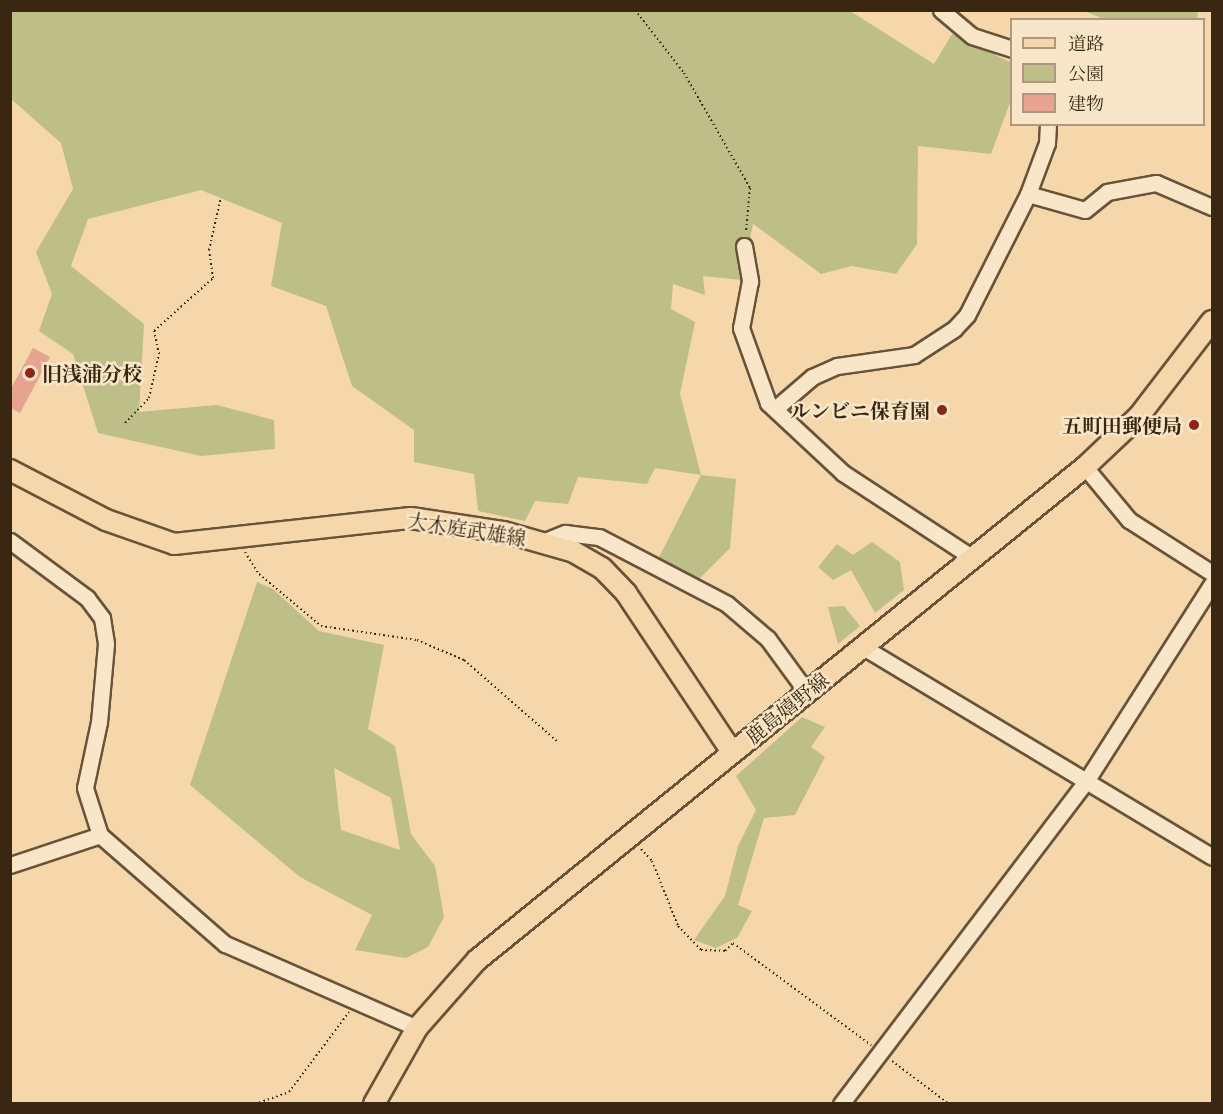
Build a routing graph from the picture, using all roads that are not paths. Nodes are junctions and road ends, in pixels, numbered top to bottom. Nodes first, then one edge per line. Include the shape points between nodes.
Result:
1 (941, 10) edge
2 (1010, 48) edge
3 (1048, 126) edge
4 (1028, 194) junction
5 (1212, 207) edge
6 (744, 246) road end
7 (1212, 321) edge
8 (776, 408) junction
9 (1085, 467) junction
10 (10, 470) edge
11 (10, 541) edge
12 (545, 541) junction
13 (973, 558) junction
14 (1212, 573) edge
15 (1212, 584) edge
16 (863, 647) junction
17 (806, 691) junction
18 (732, 752) junction
19 (1085, 783) junction
20 (100, 835) junction
21 (1212, 857) edge
22 (10, 865) edge
23 (417, 1028) junction
24 (374, 1104) edge
25 (841, 1104) edge

1 - 2 street via 972,36
3 - 4 street via 1047,143
4 - 5 street via 1084,210 1107,192 1156,183
4 - 8 street via 967,315 954,329 914,356 837,366 812,377
6 - 8 street via 750,281 741,328 768,403
7 - 9 main road, 鹿島嬉野線 via 1139,416
8 - 13 street via 843,473
9 - 13 main road, 鹿島嬉野線
9 - 14 street via 1130,520
10 - 12 main road, 大木庭武雄線 via 151,538 192,546 341,521 411,518
11 - 20 street via 87,598 102,618 106,644 99,722 85,788
12 - 17 street via 566,532 599,537 727,604 774,646
12 - 18 main road, 大木庭武雄線 via 602,568 626,592
13 - 16 main road, 鹿島嬉野線
15 - 19 street
16 - 17 main road, 鹿島嬉野線
16 - 19 street
17 - 18 main road, 鹿島嬉野線
18 - 23 main road, 鹿島嬉野線 via 477,960
19 - 21 street
19 - 25 street
20 - 22 street
20 - 23 street via 225,944
23 - 24 main road, 鹿島嬉野線

